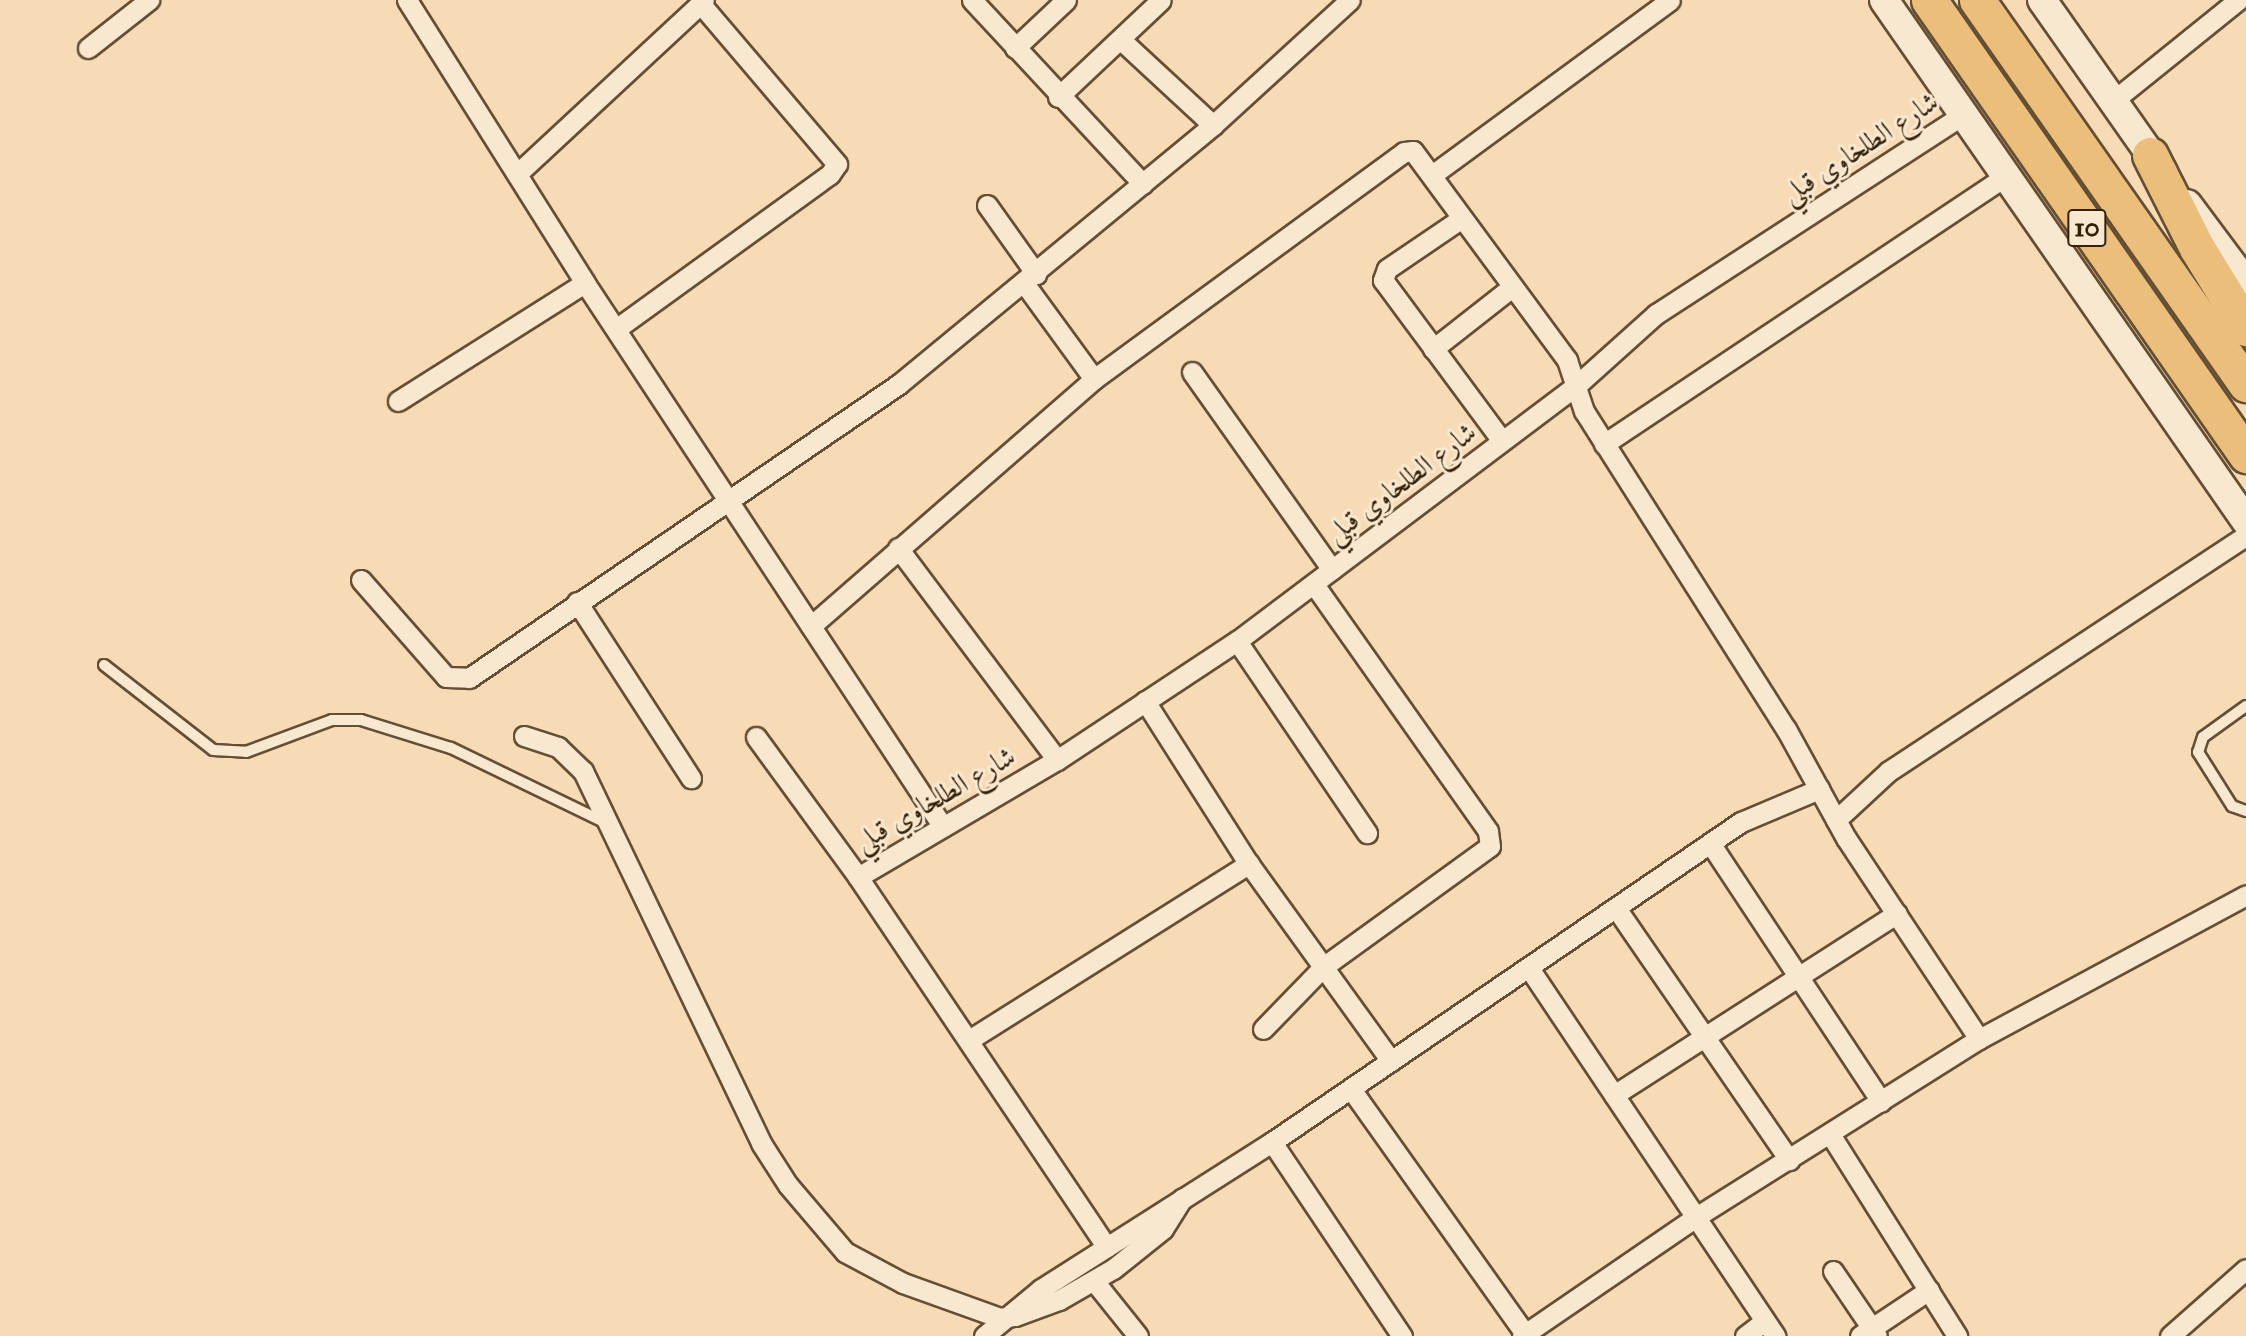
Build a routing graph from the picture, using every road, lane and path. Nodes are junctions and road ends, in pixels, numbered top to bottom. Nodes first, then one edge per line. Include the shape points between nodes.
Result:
1 (149, 0) edge
2 (407, 0) edge
3 (972, 0) edge
4 (1066, 0) edge
5 (1161, 0) edge
6 (1670, 0) edge
7 (1884, 0) edge
8 (1928, 0) edge
9 (1977, 0) edge
10 (2042, 0) edge
11 (2235, 1) edge
12 (702, 2) edge
13 (1344, 2) edge
14 (1120, 39) junction
15 (88, 48) dead end
16 (1016, 48) junction
17 (1058, 97) junction
18 (2113, 101) junction
19 (1964, 114) junction
20 (1213, 125) junction
21 (2150, 155) junction
22 (516, 174) junction
23 (1432, 175) junction
24 (2008, 175) junction
25 (1143, 184) junction
26 (987, 205) dead end
27 (1462, 219) junction
28 (1030, 279) junction
29 (585, 283) junction
30 (2246, 283) edge
31 (1512, 287) junction
32 (2246, 328) edge
33 (616, 330) junction
34 (1433, 349) junction
35 (1192, 372) dead end
36 (1094, 379) junction
37 (1578, 384) junction
38 (2246, 384) edge
39 (398, 401) dead end
40 (1502, 441) junction
41 (1604, 444) junction
42 (2246, 455) edge
43 (728, 501) junction
44 (2246, 521) edge
45 (2246, 536) edge
46 (898, 548) junction
47 (1332, 570) junction
48 (361, 580) dead end
49 (1314, 584) junction
50 (577, 603) junction
51 (811, 626) junction
52 (1237, 641) junction
53 (104, 665) dead end
54 (1145, 701) junction
55 (2246, 706) edge
56 (524, 736) dead end
57 (756, 737) dead end
58 (1057, 760) junction
59 (691, 778) dead end
60 (1819, 789) junction
61 (2246, 811) edge
62 (1836, 820) junction
63 (608, 823) junction
64 (943, 827) junction
65 (1367, 833) dead end
66 (1710, 843) junction
67 (1249, 864) junction
68 (858, 877) junction
69 (2246, 895) edge
70 (1616, 908) junction
71 (1897, 913) junction
72 (1323, 967) junction
73 (1529, 968) junction
74 (1798, 976) junction
75 (1263, 1029) dead end
76 (1705, 1037) junction
77 (1979, 1038) junction
78 (969, 1040) junction
79 (1391, 1061) junction
80 (1352, 1088) junction
81 (1614, 1095) junction
82 (1881, 1101) junction
83 (1830, 1134) junction
84 (1272, 1142) junction
85 (1789, 1160) junction
86 (1182, 1199) junction
87 (1696, 1217) junction
88 (1107, 1247) junction
89 (2246, 1269) edge
90 (1833, 1271) dead end
91 (1094, 1281) junction
92 (1929, 1290) junction
93 (1000, 1318) junction
94 (1770, 1328) edge
95 (1870, 1334) edge
96 (1523, 1335) edge
97 (984, 1336) edge
98 (1138, 1336) edge
99 (1402, 1336) edge
100 (1745, 1336) edge
101 (1957, 1336) edge
102 (2170, 1336) edge

1 - 15 street
2 - 22 street
3 - 16 street
4 - 16 street
5 - 14 street
6 - 23 street
7 - 19 street
8 - 42 highway, 10
9 - 38 highway, 10
10 - 18 street
11 - 18 street
12 - 22 street
12 - 33 street via 837,164 830,174
13 - 20 street
14 - 17 street
14 - 20 street
16 - 17 street
17 - 25 street
18 - 21 street
19 - 24 street
19 - 37 street, شارع الطلخاوي قبلي via 1656,314
20 - 25 street
21 - 30 street
21 - 32 highway
22 - 29 street
23 - 27 street
23 - 36 street via 1418,154 1404,152
24 - 41 street
24 - 44 street
25 - 28 street
26 - 28 street
27 - 31 street
27 - 34 street via 1383,274 1385,286
28 - 36 street
28 - 43 street via 900,384
29 - 33 street
29 - 39 street
31 - 34 street
31 - 37 street via 1567,360
33 - 43 street
34 - 40 street
35 - 47 street
36 - 46 street
37 - 40 street, شارع الطلخاوي قبلي
37 - 41 street via 1584,411
40 - 47 street, شارع الطلخاوي قبلي
41 - 60 street via 1786,729
43 - 50 street
43 - 51 street
45 - 62 street via 1889,771
46 - 51 street
46 - 58 street
47 - 49 street, شارع الطلخاوي قبلي
48 - 50 street via 446,677 457,680 469,678
49 - 52 street, شارع الطلخاوي قبلي
49 - 72 street via 1490,839 1486,852
50 - 59 street
51 - 64 street
52 - 54 street, شارع الطلخاوي قبلي
52 - 65 street
53 - 63 lane via 213,750 246,751 332,720 361,720 451,748
54 - 58 street, شارع الطلخاوي قبلي
54 - 67 street
55 - 61 lane via 2203,737 2198,752 2232,806
56 - 63 street via 558,747 572,757
57 - 68 street
58 - 64 street, شارع الطلخاوي قبلي
60 - 62 street
60 - 66 street via 1768,808
62 - 71 street
63 - 93 street via 761,1143 788,1185 845,1252 902,1283
64 - 68 street, شارع الطلخاوي قبلي
66 - 70 street
66 - 74 street
67 - 72 street
67 - 78 street
68 - 78 street
69 - 77 street
70 - 73 street
70 - 76 street
71 - 74 street
71 - 77 street
72 - 75 street
72 - 79 street
73 - 79 street
73 - 81 street
74 - 76 street
74 - 82 street
76 - 81 street
76 - 85 street
77 - 82 street
78 - 88 street
79 - 80 street
80 - 84 street
80 - 96 street
81 - 87 street
82 - 83 street
83 - 85 street
83 - 92 street
84 - 86 street
84 - 99 street
85 - 87 street
86 - 88 street
86 - 91 street via 1152,1240
87 - 94 street
87 - 96 street
88 - 93 street
89 - 102 street
90 - 95 street
91 - 93 street via 1043,1307
91 - 98 street
92 - 95 street
92 - 101 street
93 - 97 street
94 - 100 street

